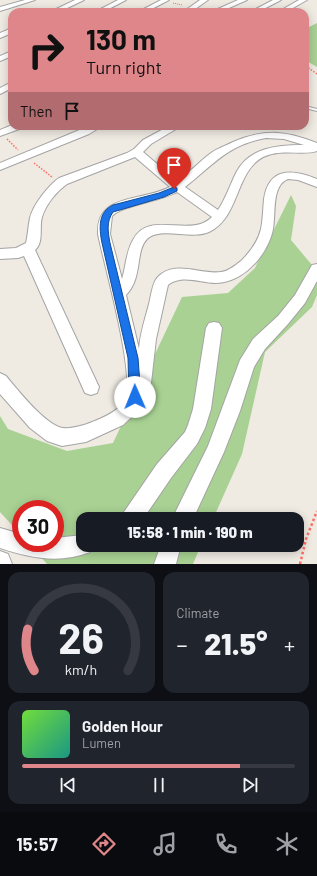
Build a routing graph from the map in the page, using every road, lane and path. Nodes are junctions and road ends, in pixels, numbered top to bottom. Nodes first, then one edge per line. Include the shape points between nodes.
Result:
1 (32, 0) edge
2 (81, 0) edge
3 (123, 0) edge
4 (165, 0) edge
5 (205, 0) edge
6 (244, 0) edge
7 (254, 0) edge
8 (278, 0) edge
9 (304, 0) edge
10 (193, 7) joint
11 (62, 8) edge
12 (106, 8) edge
13 (149, 8) edge
14 (226, 8) edge
15 (237, 8) edge
16 (261, 8) edge
17 (289, 8) edge
18 (0, 9) edge
19 (89, 130) edge
20 (169, 130) edge
21 (317, 148) edge
22 (136, 152) junction
23 (0, 167) edge
24 (317, 183) edge
25 (177, 187) junction
26 (219, 216) junction
27 (28, 250) junction
28 (0, 254) edge
29 (317, 269) edge
30 (118, 294) junction
31 (214, 328) dead end
32 (0, 381) edge
33 (91, 387) dead end
34 (135, 397) junction
35 (317, 511) edge
36 (136, 512) edge
37 (186, 512) edge
38 (0, 538) edge
39 (76, 546) edge
40 (169, 552) edge
41 (165, 564) edge
42 (300, 564) edge

1 - 18 street
2 - 11 street
3 - 12 street
4 - 10 path via 164,2
4 - 13 street
5 - 10 street
6 - 14 street
7 - 15 street
8 - 16 street
9 - 17 street
19 - 23 street
20 - 22 street via 147,142
21 - 25 street via 284,135 269,134 240,143 214,156
21 - 26 street via 278,149 256,158 245,167
22 - 25 street
22 - 27 street via 57,185 36,217 34,243
24 - 34 street via 289,175 282,176 275,182 262,244 254,256 232,274 221,277 172,275 162,282 148,341 144,380
25 - 26 street
25 - 30 street via 162,195 116,207 106,215 104,234
26 - 30 street via 202,230 148,231 142,235 129,281
27 - 28 street
27 - 33 street via 51,295
29 - 37 street via 300,299 259,344 246,365 215,452
30 - 34 street via 133,358
31 - 36 street via 202,409 196,428
32 - 34 street via 37,423 62,437 82,434 101,427 125,411
35 - 42 path
38 - 39 street via 42,550
40 - 41 street

